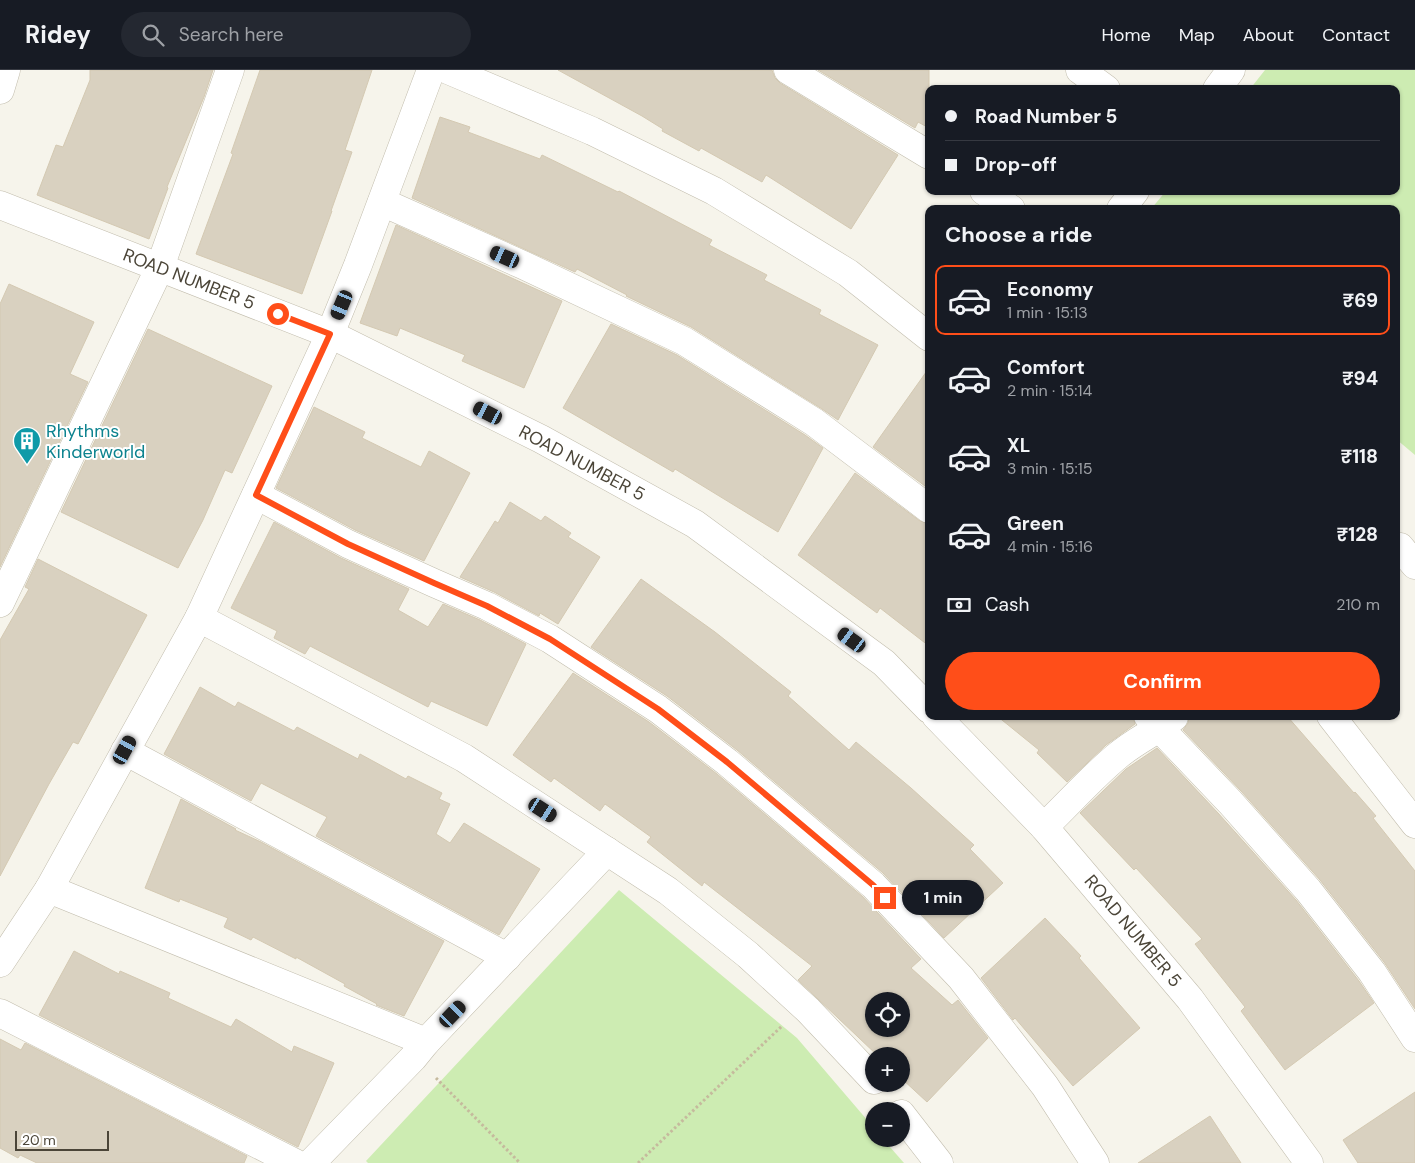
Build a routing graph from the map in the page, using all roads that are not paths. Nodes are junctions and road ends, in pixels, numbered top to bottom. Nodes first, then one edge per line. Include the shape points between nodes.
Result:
1 (6, 70) edge
2 (230, 70) edge
3 (431, 70) edge
4 (448, 70) edge
5 (788, 70) edge
6 (1080, 70) edge
7 (1231, 70) edge
8 (1101, 85) edge
9 (1220, 85) edge
10 (0, 90) edge
11 (925, 153) edge
12 (990, 195) edge
13 (1132, 195) edge
14 (382, 202) junction
15 (0, 205) edge
16 (1005, 205) edge
17 (1124, 205) edge
18 (160, 267) junction
19 (330, 334) junction
20 (925, 334) edge
21 (256, 495) junction
22 (925, 506) edge
23 (0, 604) edge
24 (199, 618) junction
25 (925, 705) edge
26 (940, 720) edge
27 (1161, 720) edge
28 (1334, 720) edge
29 (125, 750) junction
30 (1415, 824) edge
31 (1044, 827) junction
32 (607, 851) junction
33 (49, 889) junction
34 (507, 957) junction
35 (0, 963) edge
36 (0, 1013) edge
37 (1415, 1038) edge
38 (419, 1050) junction
39 (865, 1070) edge
40 (884, 1092) edge
41 (892, 1102) edge
42 (910, 1125) edge
43 (294, 1163) edge
44 (312, 1163) edge
45 (939, 1163) edge
46 (1095, 1163) edge
47 (1309, 1163) edge

1 - 10 street
2 - 18 street
3 - 14 street
4 - 20 street via 592,131 714,191 848,273
5 - 11 street
6 - 8 street
7 - 9 street
12 - 16 street
13 - 17 street
14 - 19 street
14 - 22 street via 684,341 814,422
15 - 18 street, ROAD NUMBER 5
18 - 19 street, ROAD NUMBER 5
18 - 23 street
19 - 21 street
19 - 25 street, ROAD NUMBER 5 via 541,439 695,524 884,663
21 - 24 street
21 - 46 street via 348,544 487,606 550,639 658,709 727,762 873,885 961,978 1045,1086
24 - 29 street
24 - 32 street via 464,758
26 - 31 street, ROAD NUMBER 5
27 - 31 street via 1116,757
27 - 37 street via 1308,890 1372,972
28 - 30 street
29 - 33 street
29 - 34 street
31 - 47 street, ROAD NUMBER 5 via 1190,998
32 - 34 street
32 - 39 street via 668,891 748,955 808,1010
33 - 35 street
33 - 38 street
34 - 38 street
36 - 43 street
38 - 44 street
40 - 41 street
42 - 45 street

